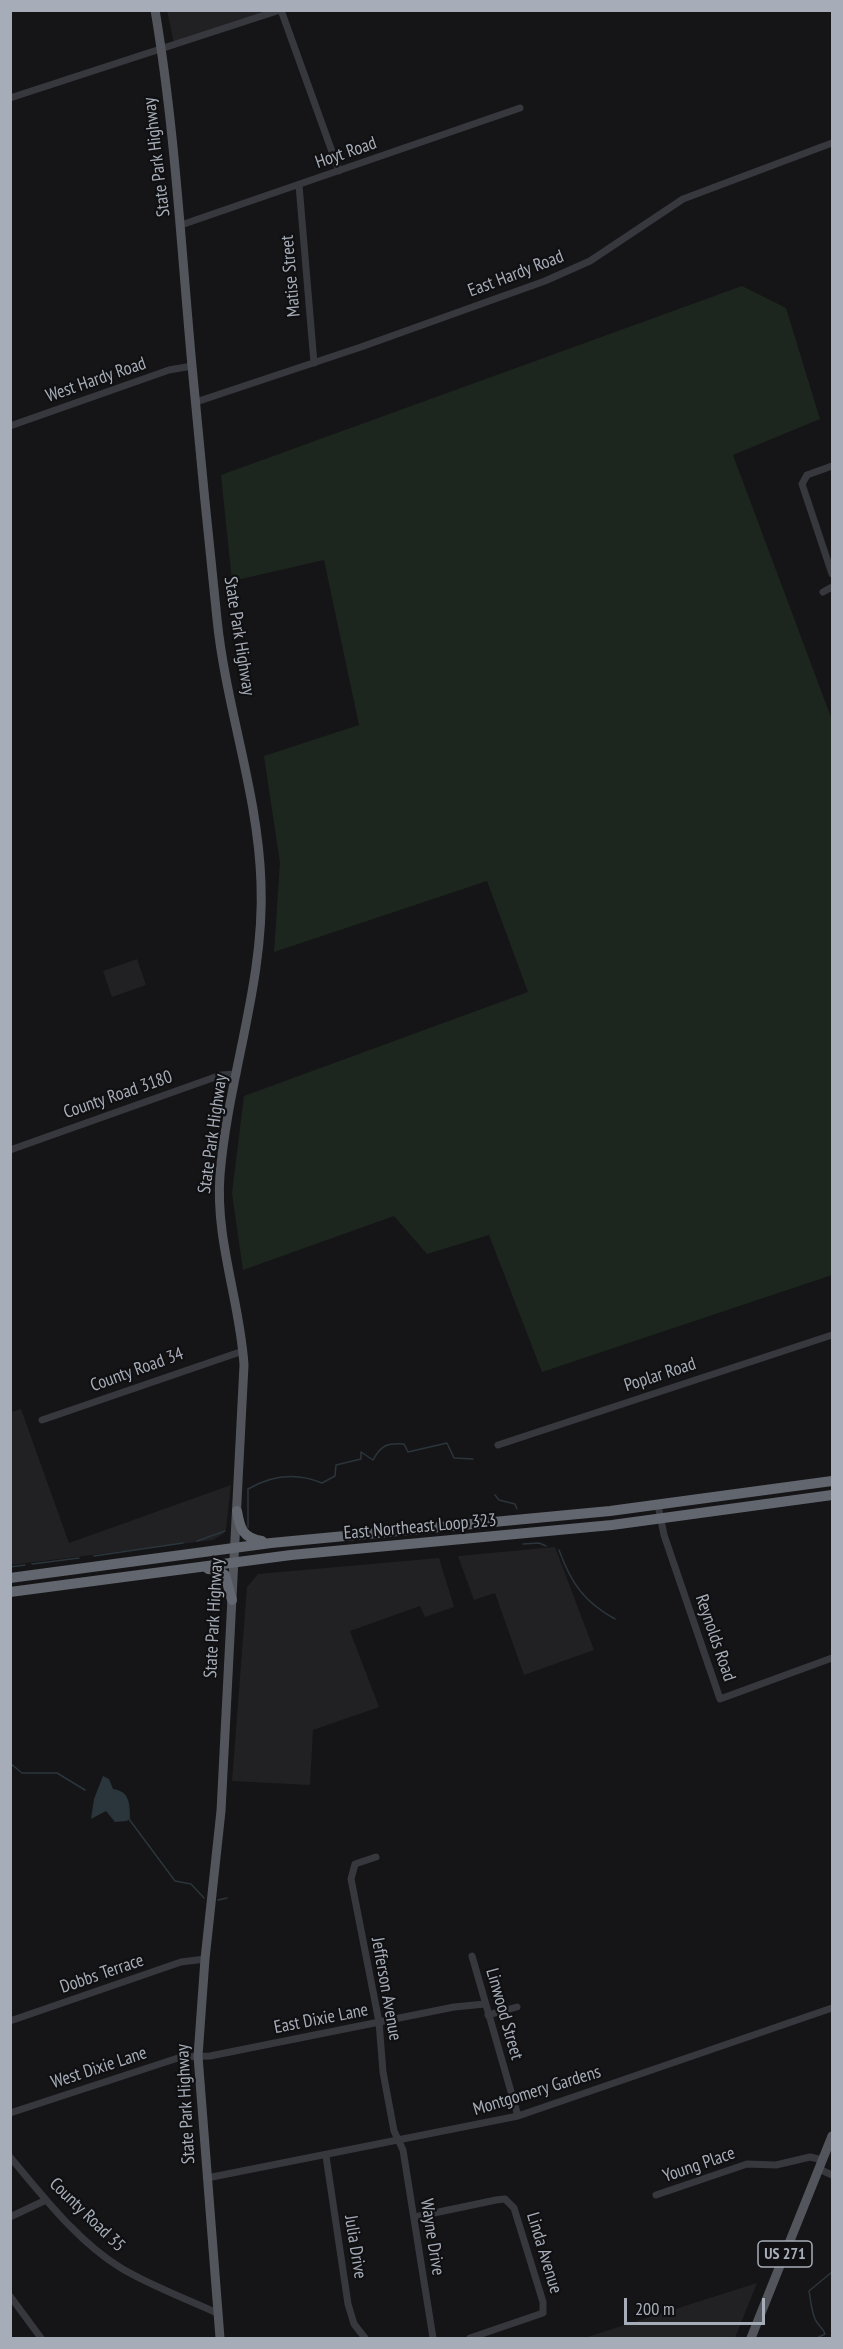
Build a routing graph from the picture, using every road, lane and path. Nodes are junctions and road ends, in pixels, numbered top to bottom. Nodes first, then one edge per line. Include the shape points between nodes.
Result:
1 (155, 10) edge
2 (280, 10) edge
3 (161, 50) junction
4 (10, 98) edge
5 (520, 108) dead end
6 (832, 143) edge
7 (339, 171) junction
8 (299, 185) junction
9 (181, 225) junction
10 (314, 363) junction
11 (192, 366) junction
12 (196, 402) junction
13 (10, 426) edge
14 (832, 466) edge
15 (832, 574) edge
16 (832, 588) edge
17 (823, 592) dead end
18 (237, 1074) junction
19 (10, 1150) edge
20 (832, 1335) edge
21 (243, 1351) junction
22 (42, 1420) dead end
23 (498, 1445) dead end
24 (832, 1481) edge
25 (751, 1493) junction
26 (832, 1494) edge
27 (658, 1505) junction
28 (753, 1507) junction
29 (237, 1511) junction
30 (610, 1511) junction
31 (660, 1520) junction
32 (501, 1522) junction
33 (612, 1525) junction
34 (345, 1535) junction
35 (502, 1536) junction
36 (271, 1543) junction
37 (234, 1547) junction
38 (346, 1550) junction
39 (129, 1562) junction
40 (234, 1562) junction
41 (189, 1568) junction
42 (130, 1576) junction
43 (10, 1578) edge
44 (10, 1592) edge
45 (232, 1600) junction
46 (832, 1658) edge
47 (376, 1857) dead end
48 (472, 1956) dead end
49 (205, 1959) junction
50 (485, 2004) junction
51 (518, 2007) dead end
52 (832, 2008) edge
53 (488, 2014) junction
54 (10, 2021) edge
55 (379, 2022) junction
56 (198, 2055) junction
57 (10, 2113) edge
58 (518, 2116) junction
59 (832, 2136) edge
60 (401, 2140) junction
61 (326, 2156) junction
62 (10, 2157) edge
63 (823, 2160) junction
64 (819, 2169) junction
65 (832, 2175) edge
66 (207, 2178) junction
67 (656, 2195) dead end
68 (46, 2200) junction
69 (10, 2217) edge
70 (415, 2217) junction
71 (10, 2296) edge
72 (217, 2313) junction
73 (41, 2338) edge
74 (220, 2338) edge
75 (365, 2338) edge
76 (433, 2338) edge
77 (470, 2338) edge
78 (751, 2338) edge

1 - 3 main road, State Park Highway
2 - 3 street
2 - 7 street
3 - 4 street
3 - 9 main road, State Park Highway
5 - 7 street, Hoyt Road
6 - 10 street, East Hardy Road via 682,199 590,261 561,274
7 - 8 street, Hoyt Road
8 - 9 street, Hoyt Road
8 - 10 street, Matise Street
9 - 11 main road, State Park Highway
10 - 12 street, East Hardy Road
11 - 12 main road, State Park Highway
11 - 13 street, West Hardy Road via 170,370
12 - 18 main road, State Park Highway via 219,636 251,791 261,871 259,946
14 - 15 street via 803,479 802,487
16 - 17 street
18 - 19 street, County Road 3180 via 220,1075
18 - 21 main road, State Park Highway via 224,1145 220,1200
20 - 23 street, Poplar Road
21 - 22 street, County Road 34
21 - 29 main road, State Park Highway
24 - 25 highway, East Northeast Loop 323
24 - 26 highway
25 - 27 highway, East Northeast Loop 323
25 - 28 highway
26 - 28 highway, East Northeast Loop 323
27 - 30 highway, East Northeast Loop 323
27 - 31 street, Reynolds Road
28 - 31 highway, East Northeast Loop 323
29 - 36 highway via 245,1535
29 - 37 main road, State Park Highway
30 - 32 highway, East Northeast Loop 323
30 - 33 highway
31 - 33 highway, East Northeast Loop 323
31 - 46 street, Reynolds Road via 720,1699
32 - 34 highway, East Northeast Loop 323
32 - 35 highway
33 - 35 highway, East Northeast Loop 323
34 - 36 highway, East Northeast Loop 323
34 - 38 highway
35 - 38 highway, East Northeast Loop 323
36 - 37 highway, East Northeast Loop 323
37 - 39 highway, East Northeast Loop 323
37 - 40 main road, State Park Highway
38 - 40 highway, East Northeast Loop 323
39 - 42 highway
39 - 43 highway, East Northeast Loop 323
40 - 41 highway, East Northeast Loop 323
40 - 45 main road, State Park Highway
41 - 42 highway, East Northeast Loop 323
41 - 45 highway via 223,1573
42 - 44 highway, East Northeast Loop 323
45 - 49 main road, State Park Highway via 221,1811
47 - 55 street, Jefferson Avenue via 355,1864 351,1874
48 - 50 street, Linwood Street
49 - 54 street, Dobbs Terrace via 181,1962
49 - 56 main road, State Park Highway
50 - 53 street, Linwood Street
50 - 55 street, East Dixie Lane
51 - 53 street
52 - 58 street, Montgomery Gardens
53 - 58 street, Linwood Street
55 - 56 street, East Dixie Lane
55 - 60 street, Jefferson Avenue via 394,2131
56 - 57 street, West Dixie Lane via 152,2066
56 - 66 main road, State Park Highway
58 - 60 street, Montgomery Gardens
59 - 63 main road, US 271
60 - 61 street, Montgomery Gardens
60 - 70 street, Wayne Drive
61 - 66 street, Montgomery Gardens
61 - 75 street, Julia Drive via 348,2304 354,2324
62 - 68 street, County Road 35
63 - 64 main road, US 271
63 - 67 street, Young Place via 810,2157 776,2164 747,2164
64 - 65 street
64 - 78 main road, US 271
66 - 72 main road, State Park Highway
68 - 69 street
68 - 72 street, County Road 35 via 122,2269
70 - 76 street, Wayne Drive
70 - 77 street, Linda Avenue via 496,2200 511,2202 543,2302 543,2313
71 - 73 street
72 - 74 main road, State Park Highway

